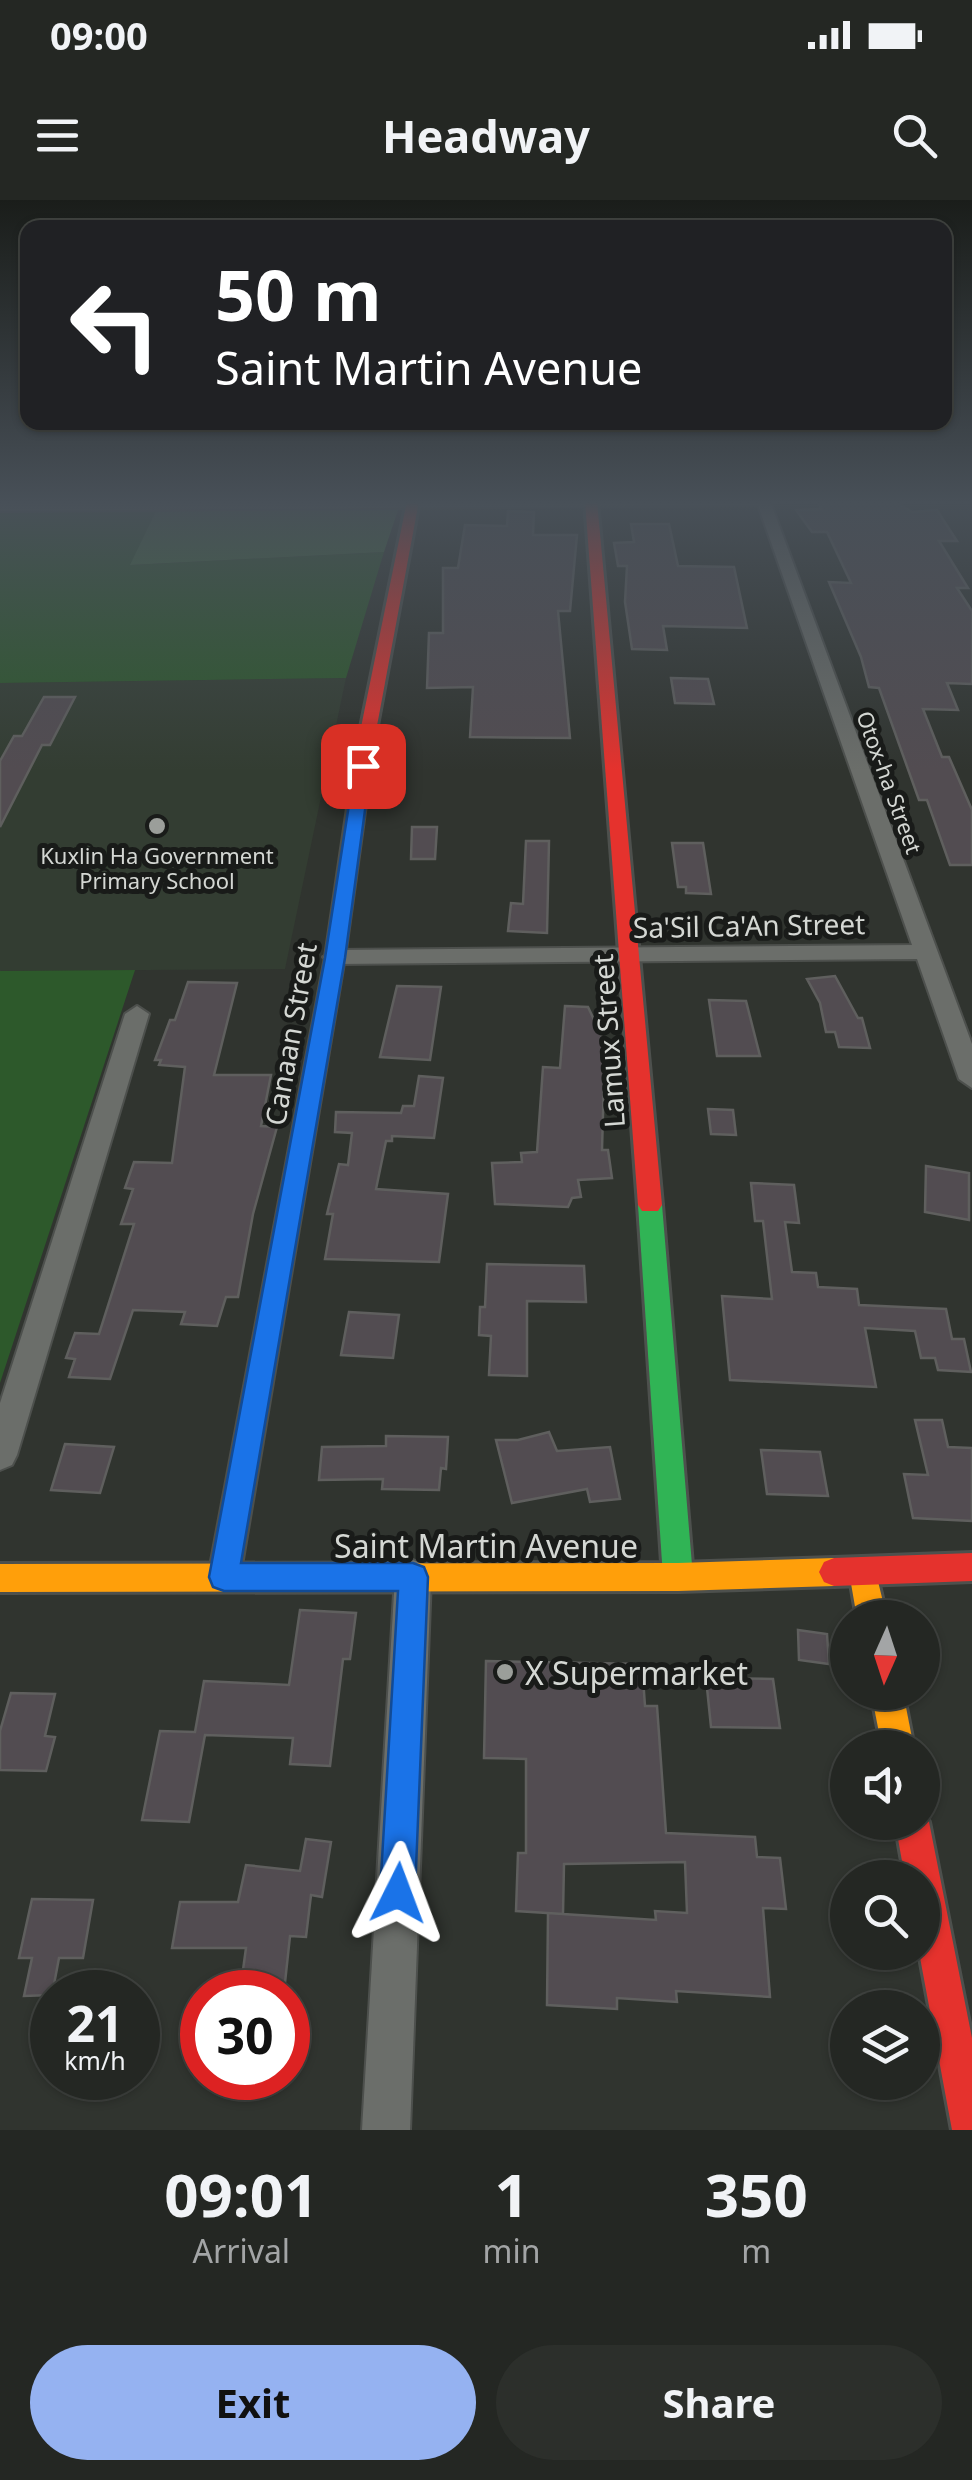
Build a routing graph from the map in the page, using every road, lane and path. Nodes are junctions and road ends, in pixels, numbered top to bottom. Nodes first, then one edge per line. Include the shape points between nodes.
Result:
1 (395, 591) edge
2 (599, 591) edge
3 (795, 591) edge
4 (925, 952) junction
5 (632, 957) junction
6 (335, 958) junction
7 (137, 1014) dead end
8 (972, 1079) edge
9 (0, 1455) edge
10 (972, 1567) edge
11 (864, 1571) junction
12 (678, 1576) junction
13 (224, 1577) junction
14 (413, 1577) junction
15 (0, 1578) edge
16 (869, 1600) edge
17 (916, 1840) edge
18 (386, 2130) edge
19 (972, 2130) edge

1 - 6 street, Canaan Street
2 - 5 street, Lamux Street
3 - 4 street, Otox-ha Street
4 - 5 street, Sa'Sil Ca'An Street
4 - 8 street, Otox-ha Street
5 - 6 street, Sa'Sil Ca'An Street
5 - 12 street, Lamux Street
6 - 13 street, Canaan Street
7 - 9 street
10 - 11 street, Saint Martin Avenue
11 - 12 street, Saint Martin Avenue
11 - 16 street
12 - 14 street, Saint Martin Avenue
13 - 14 street, Saint Martin Avenue
13 - 15 street, Saint Martin Avenue
14 - 18 street
17 - 19 street

